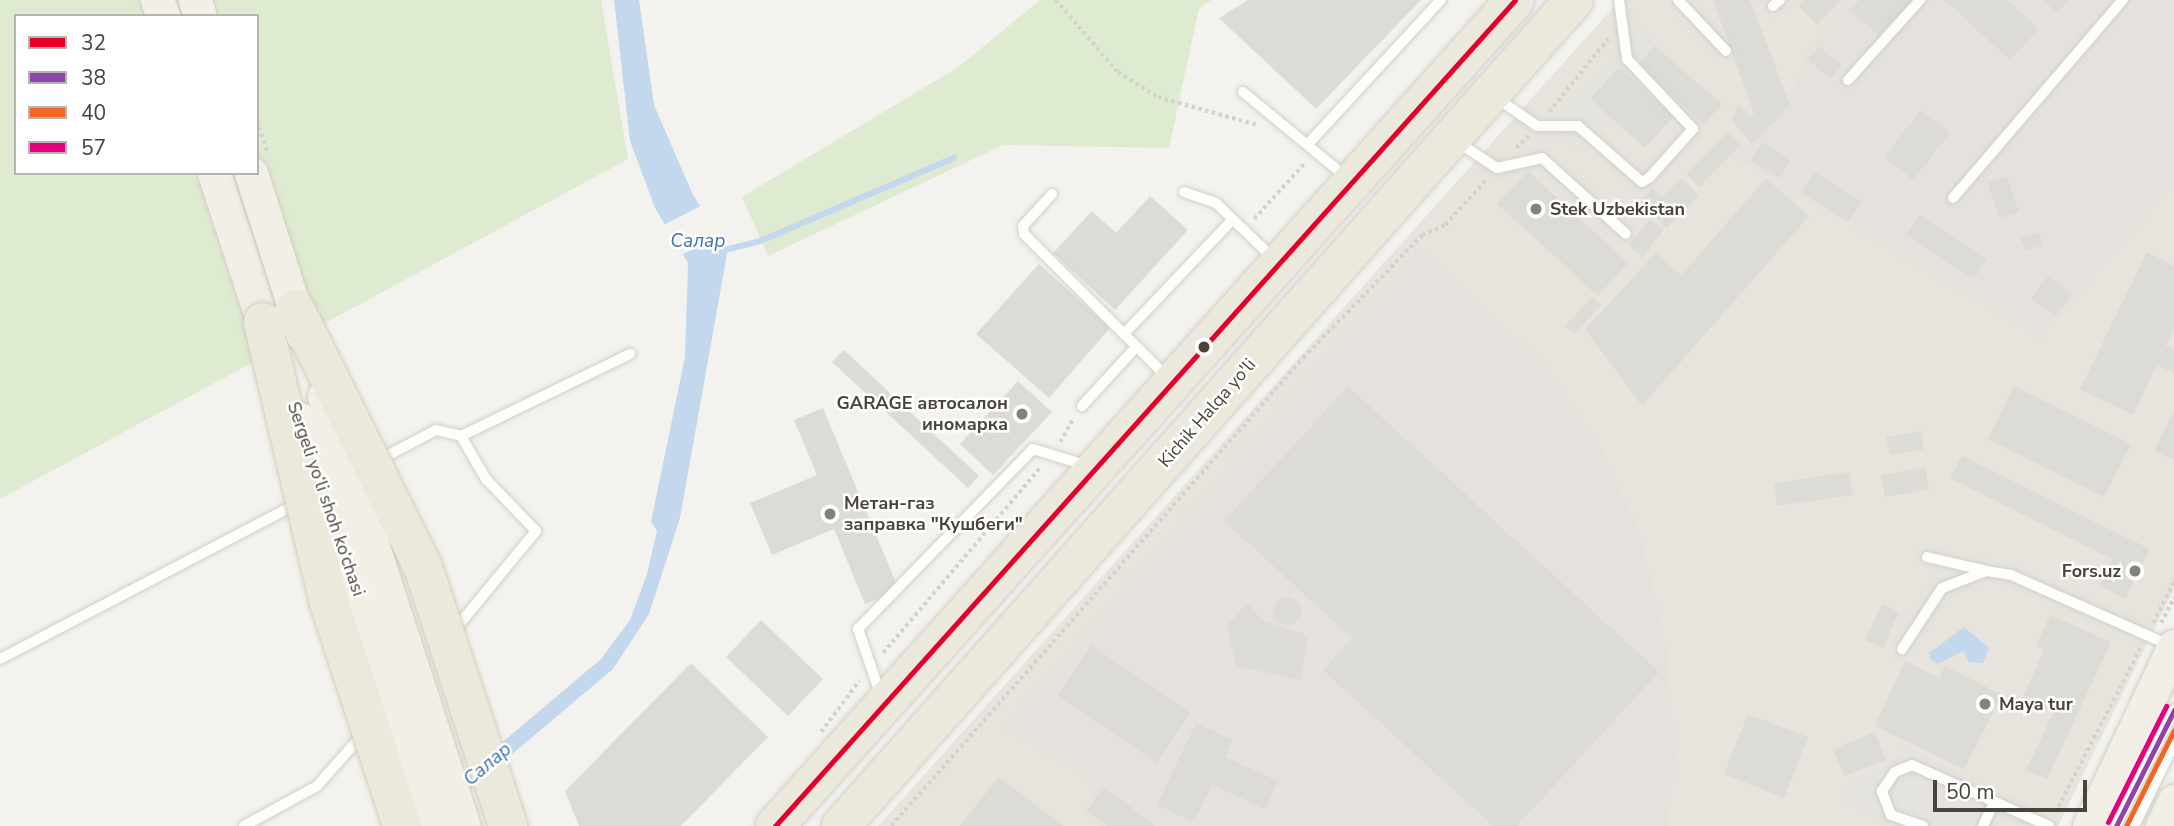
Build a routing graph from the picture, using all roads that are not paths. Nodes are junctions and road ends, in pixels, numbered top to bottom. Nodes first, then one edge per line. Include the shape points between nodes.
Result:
1 (1441, 0) edge
2 (1515, 0) edge
3 (1574, 0) edge
4 (1619, 0) edge
5 (1678, 0) edge
6 (1920, 0) edge
7 (2123, 0) edge
8 (1726, 51) dead end
9 (1848, 80) dead end
10 (1243, 92) dead end
11 (1490, 93) junction
12 (1451, 137) junction
13 (1305, 148) junction
14 (215, 175) edge
15 (251, 175) edge
16 (1353, 183) junction
17 (1184, 192) dead end
18 (1052, 194) dead end
19 (1953, 198) dead end
20 (1233, 219) junction
21 (1626, 234) dead end
22 (1280, 265) junction
23 (279, 315) junction
24 (1124, 334) junction
25 (1136, 347) junction
26 (631, 354) dead end
27 (1174, 384) junction
28 (1082, 406) road end
29 (1206, 414) junction
30 (461, 436) junction
31 (1097, 470) junction
32 (1927, 557) dead end
33 (1986, 571) junction
34 (2165, 643) edge
35 (1902, 649) dead end
36 (434, 653) dead end
37 (0, 659) edge
38 (425, 663) dead end
39 (886, 707) junction
40 (2174, 710) edge
41 (438, 740) junction
42 (2174, 744) edge
43 (2174, 801) edge
44 (1994, 802) junction
45 (244, 826) edge
46 (402, 826) edge
47 (434, 826) edge
48 (464, 826) edge
49 (470, 826) edge
50 (508, 826) edge
51 (775, 826) edge
52 (841, 826) edge
53 (1923, 826) edge
54 (1983, 826) edge
55 (2049, 826) edge
56 (2089, 826) edge
57 (2116, 826) edge
58 (2134, 826) edge
59 (2162, 826) edge

1 - 13 lane
2 - 16 highway
3 - 11 highway, Kichik Halqa yo'li
4 - 11 lane via 1627,59 1693,129 1642,182 1578,126 1537,126
5 - 8 lane
6 - 9 lane
7 - 19 lane
10 - 13 lane
11 - 12 highway, Kichik Halqa yo'li
12 - 21 lane via 1497,168 1542,158
12 - 29 highway, Kichik Halqa yo'li
13 - 16 lane
14 - 23 main road, Sergeli yo‘li shoh ko‘chasi
15 - 23 main road, Sergeli yo‘li shoh ko‘chasi, bridge
16 - 22 highway
17 - 20 lane via 1216,203
18 - 24 lane via 1023,226 1024,234
20 - 22 lane
20 - 24 lane
22 - 27 highway
23 - 41 main road, Sergeli yo‘li shoh ko‘chasi, bridge
23 - 46 highway, bridge via 328,599
23 - 47 main road, Sergeli yo‘li shoh ko‘chasi, bridge
23 - 50 highway, bridge via 424,567
24 - 25 lane
25 - 27 lane
25 - 28 lane
26 - 30 lane
27 - 29 highway
27 - 31 highway
29 - 52 highway, Kichik Halqa yo'li
30 - 36 lane via 486,479 536,531
30 - 37 lane via 436,430
31 - 39 highway
31 - 39 lane via 1054,452 1033,449 859,629
32 - 33 lane
33 - 34 lane via 2011,575
33 - 35 lane via 1942,588
34 - 56 main road
38 - 45 lane via 317,786
39 - 51 highway
40 - 57 lane
41 - 48 main road, Sergeli yo‘li shoh ko‘chasi, bridge
41 - 49 highway, bridge
42 - 58 lane
43 - 59 main road
44 - 53 lane via 1912,765 1895,772 1882,791 1891,815
44 - 54 lane
44 - 55 lane

